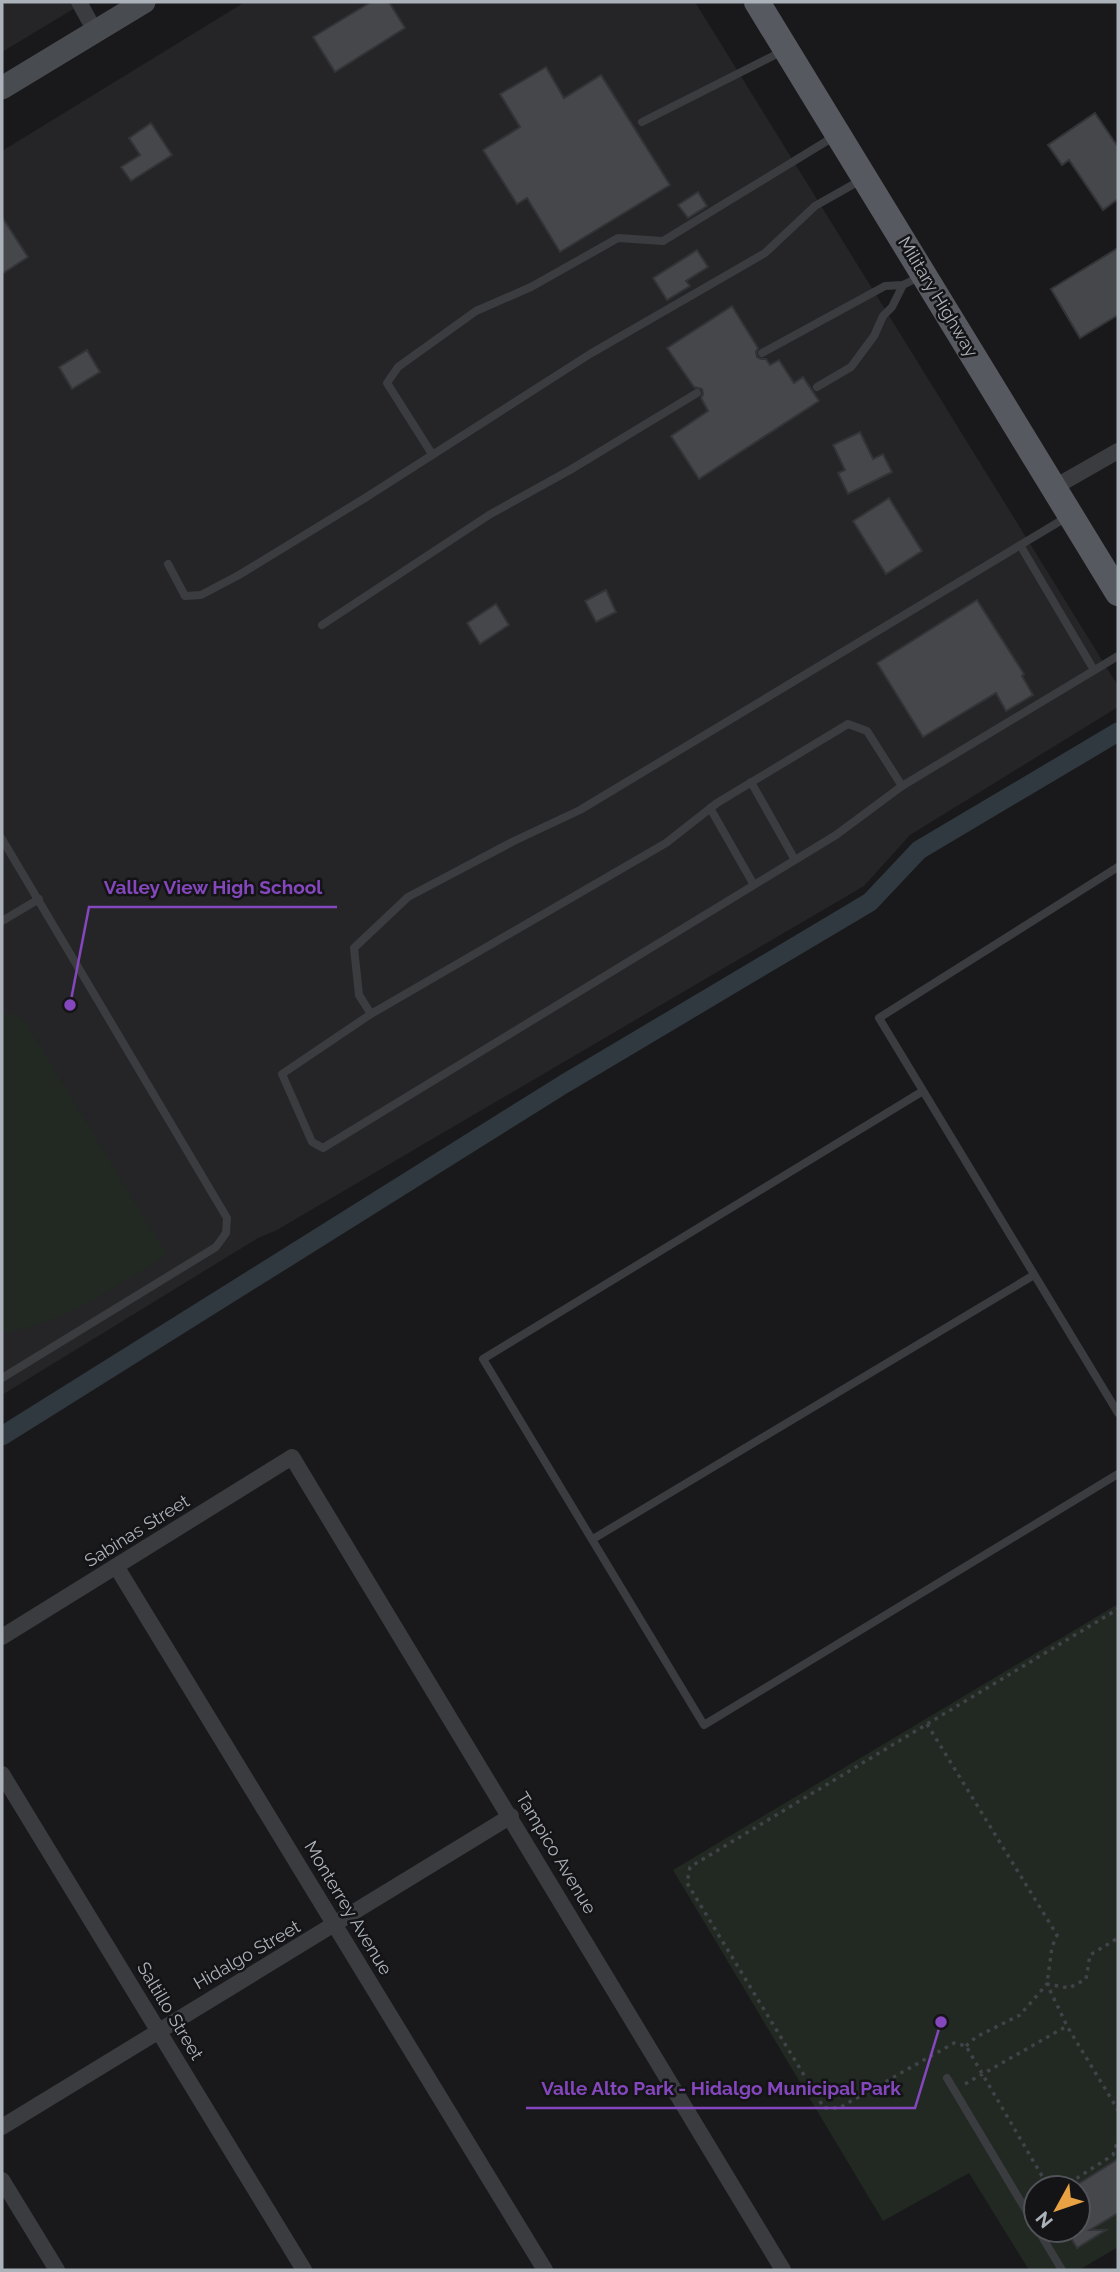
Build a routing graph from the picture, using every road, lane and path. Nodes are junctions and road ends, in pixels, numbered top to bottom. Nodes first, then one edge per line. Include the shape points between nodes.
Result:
1 (79, 2) edge
2 (144, 2) edge
3 (757, 2) edge
4 (95, 31) junction
5 (786, 49) junction
6 (2, 88) edge
7 (642, 122) dead end
8 (838, 135) junction
9 (864, 178) junction
10 (914, 280) junction
11 (762, 353) dead end
12 (817, 387) dead end
13 (697, 393) dead end
14 (1118, 452) edge
15 (432, 454) junction
16 (1053, 488) junction
17 (1070, 515) junction
18 (1020, 545) junction
19 (167, 564) dead end
20 (1118, 593) edge
21 (322, 625) dead end
22 (1118, 656) edge
23 (1094, 670) junction
24 (751, 782) junction
25 (902, 786) junction
26 (710, 808) junction
27 (2, 839) edge
28 (795, 860) junction
29 (1118, 867) edge
30 (754, 885) junction
31 (39, 899) junction
32 (2, 921) edge
33 (370, 1014) junction
34 (923, 1091) junction
35 (1034, 1275) junction
36 (2, 1378) edge
37 (1118, 1413) edge
38 (292, 1457) joint
39 (1118, 1474) edge
40 (593, 1539) junction
41 (116, 1566) junction
42 (1118, 1609) edge
43 (2, 1637) edge
44 (927, 1724) junction
45 (2, 1774) edge
46 (512, 1816) junction
47 (337, 1925) junction
48 (1118, 1938) edge
49 (1047, 1984) junction
50 (1067, 2026) junction
51 (159, 2029) junction
52 (966, 2046) junction
53 (982, 2074) junction
54 (947, 2078) dead end
55 (954, 2090) junction
56 (1118, 2110) edge
57 (2, 2127) edge
58 (1118, 2140) edge
59 (1041, 2174) edge
60 (1083, 2174) edge
61 (2, 2180) edge
62 (1022, 2204) edge
63 (1046, 2244) edge
64 (57, 2270) edge
65 (304, 2270) edge
66 (545, 2270) edge
67 (783, 2270) edge
68 (1062, 2270) edge

1 - 4 street
2 - 4 main road
3 - 5 main road, Military Highway
4 - 6 main road
5 - 7 lane
5 - 8 main road, Military Highway
8 - 9 main road, Military Highway
8 - 15 lane via 663,241 618,239 476,312 398,366 387,383
9 - 10 main road, Military Highway
9 - 15 lane via 815,206 765,253 590,354
10 - 11 lane via 885,286
10 - 12 lane via 883,316 851,367
10 - 16 main road, Military Highway
13 - 21 lane via 489,515
14 - 16 street
15 - 19 lane via 201,594 185,596
16 - 17 main road, Military Highway
17 - 18 lane
17 - 20 main road, Military Highway
18 - 23 lane
18 - 33 lane via 580,810 408,897 354,948 359,995
22 - 23 lane
23 - 25 lane
24 - 25 lane via 848,724 867,731
24 - 26 lane
24 - 28 lane
25 - 28 lane
26 - 30 lane
26 - 33 lane via 666,843
27 - 31 lane
28 - 30 lane
29 - 34 lane via 879,1018
30 - 33 lane via 323,1148 312,1142 282,1074
31 - 32 lane
31 - 36 lane via 227,1217 226,1233 216,1247
34 - 35 lane
34 - 40 lane via 483,1359
35 - 37 lane
35 - 40 lane
38 - 41 street, Sabinas Street
38 - 46 street, Tampico Avenue
39 - 40 lane via 704,1725
41 - 43 street, Sabinas Street
41 - 47 street, Monterrey Avenue
42 - 44 path
44 - 49 path via 1057,1935
44 - 52 path via 690,1867 687,1883 824,2108 839,2108 954,2043
45 - 51 street, Saltillo Street
46 - 47 street, Hidalgo Street
46 - 67 street, Tampico Avenue
47 - 51 street, Hidalgo Street
47 - 66 street, Monterrey Avenue
48 - 49 path via 1090,1955 1086,1979 1069,1988
49 - 50 path
49 - 52 path via 1020,2015
50 - 53 path
50 - 56 path
51 - 57 street, Hidalgo Street
51 - 65 street, Saltillo Street
52 - 53 path
53 - 55 path
53 - 59 path
54 - 55 lane
55 - 62 lane
58 - 60 path via 1113,2155
61 - 64 street
63 - 68 lane

